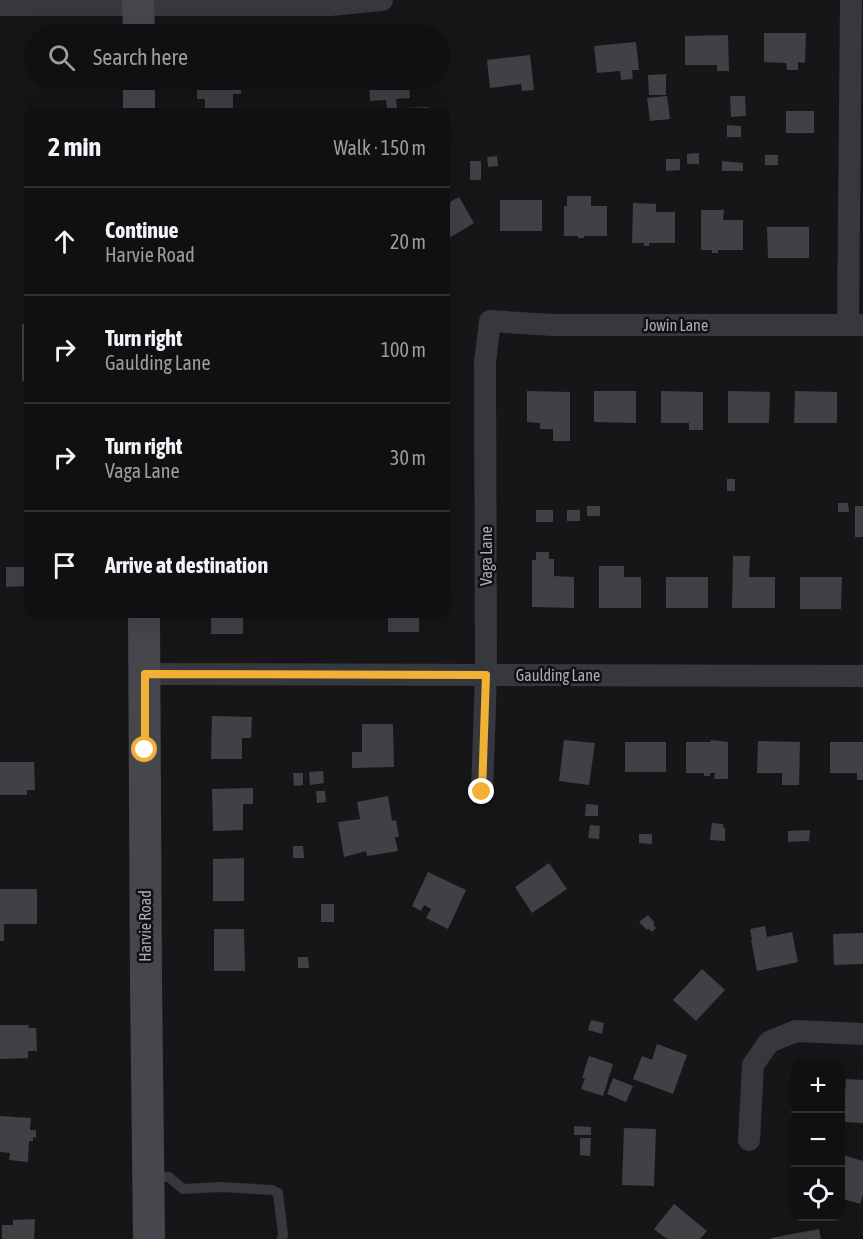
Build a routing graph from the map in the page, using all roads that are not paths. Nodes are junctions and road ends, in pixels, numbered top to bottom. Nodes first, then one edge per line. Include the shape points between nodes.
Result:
1 (382, 0) edge
2 (851, 0) edge
3 (0, 4) edge
4 (139, 13) edge
5 (139, 90) edge
6 (140, 108) edge
7 (490, 321) joint
8 (856, 326) edge
9 (144, 618) edge
10 (145, 674) junction
11 (486, 675) junction
12 (863, 676) edge
13 (482, 792) dead end
14 (863, 1034) edge
15 (749, 1140) dead end
16 (148, 1176) junction
17 (149, 1239) edge
18 (282, 1239) edge

1 - 4 street
2 - 8 street
3 - 4 street
5 - 6 street
7 - 8 street, Jowin Lane via 552,325
7 - 11 street, Vaga Lane via 485,362
9 - 10 street, Harvie Road
10 - 11 street, Gaulding Lane
10 - 16 street, Harvie Road
11 - 12 street, Gaulding Lane
11 - 13 street, Vaga Lane
14 - 15 street via 796,1031 769,1042 753,1065
16 - 17 street, Harvie Road
16 - 18 lane via 169,1177 183,1189 272,1190 278,1193 280,1201

